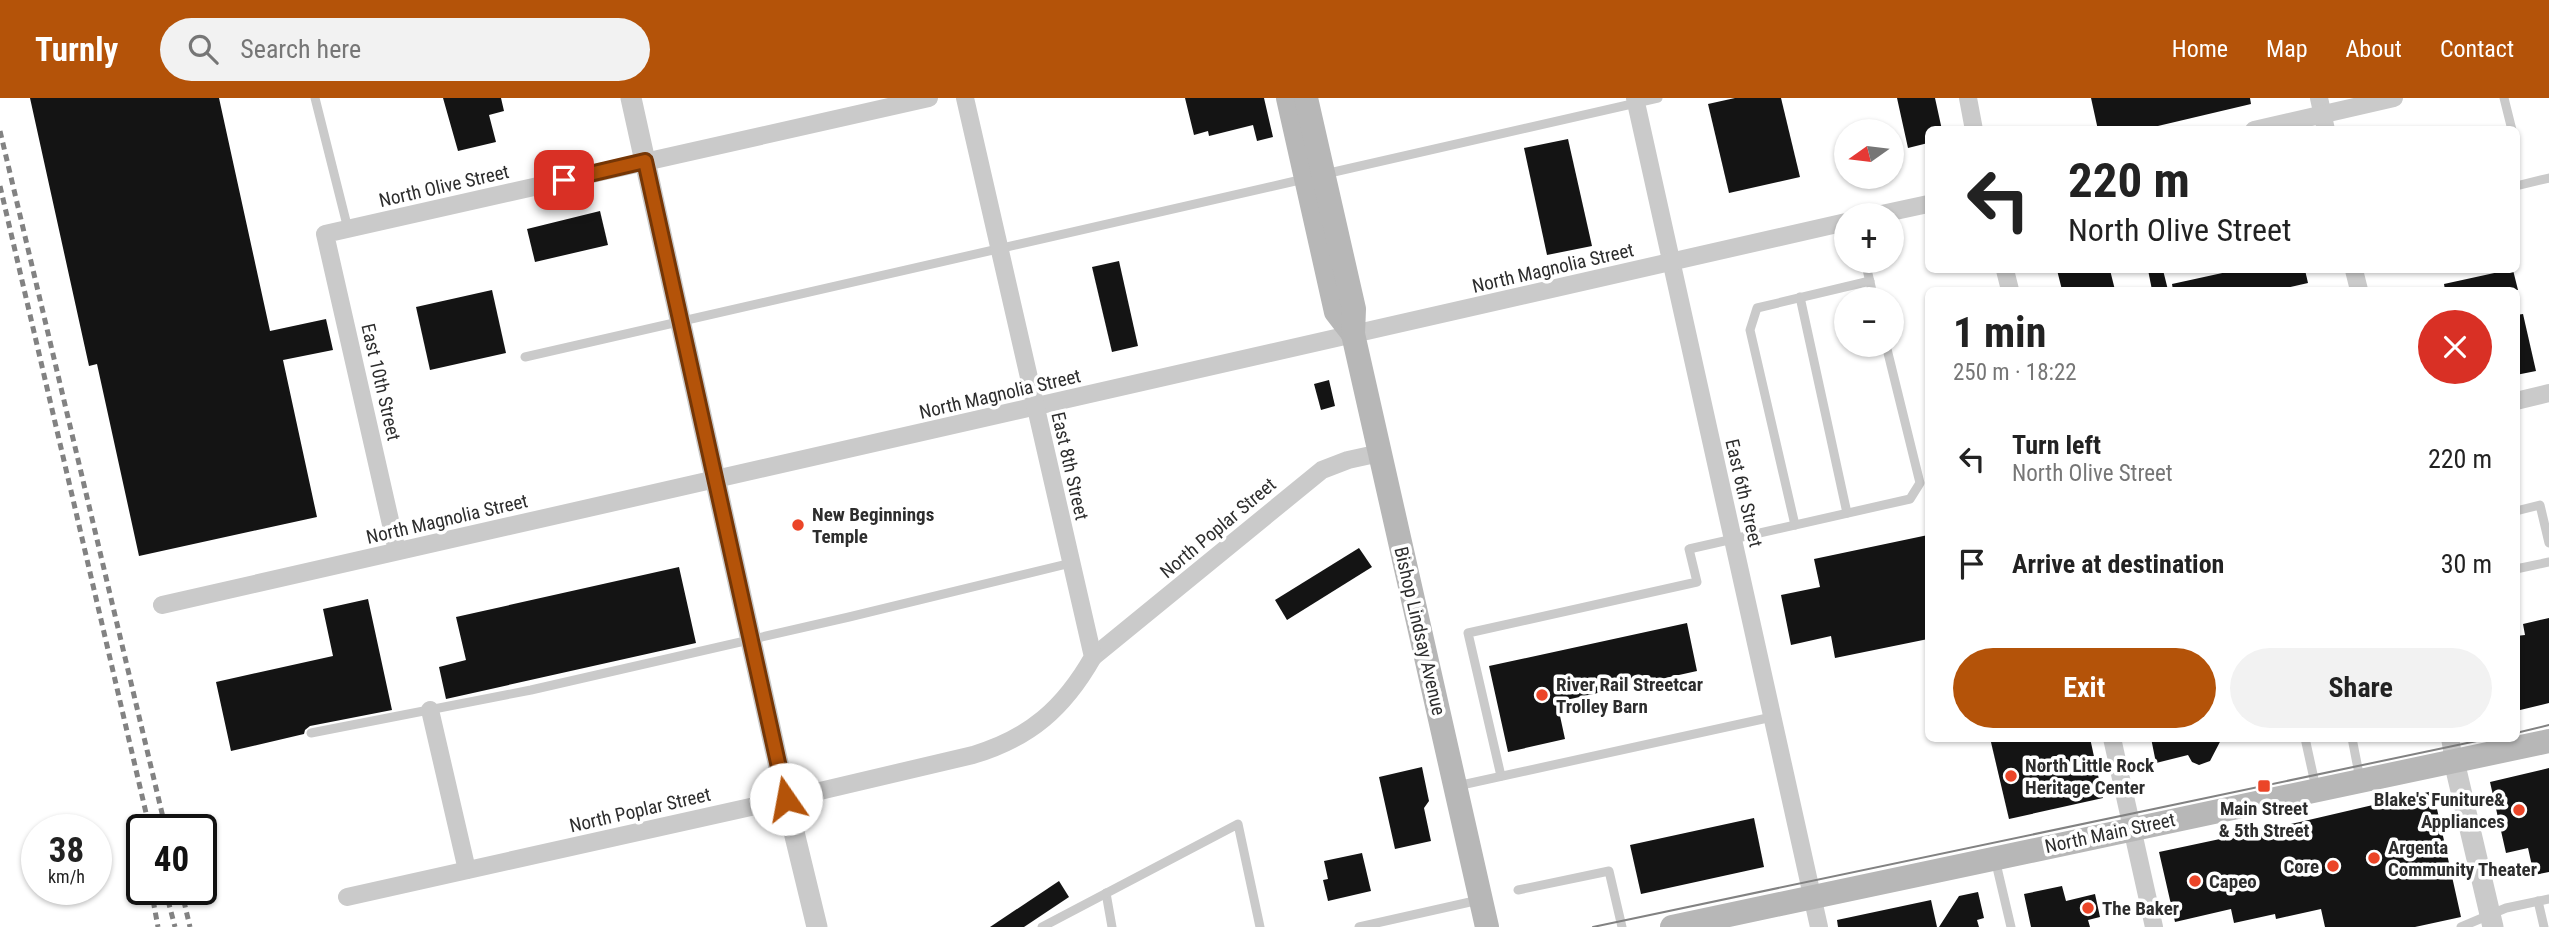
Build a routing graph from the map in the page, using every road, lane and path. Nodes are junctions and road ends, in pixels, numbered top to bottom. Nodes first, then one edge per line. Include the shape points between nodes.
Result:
1 (315, 98) edge
2 (631, 98) edge
3 (929, 98) edge
4 (965, 98) edge
5 (1288, 98) edge
6 (1307, 98) edge
7 (1658, 98) edge
8 (1968, 98) edge
9 (2394, 98) edge
10 (2504, 98) edge
11 (1635, 101) edge
12 (2323, 114) edge
13 (1973, 126) edge
14 (2271, 126) edge
15 (2511, 126) edge
16 (645, 161) junction
17 (1315, 176) junction
18 (2549, 178) edge
19 (2520, 185) edge
20 (1925, 205) edge
21 (1904, 209) edge
22 (1834, 225) edge
23 (343, 230) junction
24 (999, 249) junction
25 (1671, 262) junction
26 (1868, 273) edge
27 (1870, 281) junction
28 (1871, 287) edge
29 (1800, 298) junction
30 (681, 321) junction
31 (1353, 334) junction
32 (525, 357) dead end
33 (1889, 357) edge
34 (2549, 393) edge
35 (2520, 400) edge
36 (1035, 407) junction
37 (1380, 453) junction
38 (716, 480) junction
39 (2520, 510) edge
40 (1847, 513) junction
41 (1794, 525) junction
42 (1732, 539) junction
43 (2549, 543) edge
44 (397, 551) junction
45 (2549, 562) edge
46 (1072, 563) junction
47 (2520, 568) edge
48 (162, 605) dead end
49 (751, 639) junction
50 (1093, 657) junction
51 (430, 710) junction
52 (1772, 717) junction
53 (311, 733) dead end
54 (2549, 741) edge
55 (2113, 742) edge
56 (2306, 742) edge
57 (2353, 742) edge
58 (2452, 750) edge
59 (1501, 776) junction
60 (2361, 780) junction
61 (1455, 787) junction
62 (2316, 790) junction
63 (786, 799) junction
64 (2132, 828) junction
65 (1995, 857) junction
66 (467, 870) junction
67 (1518, 891) dead end
68 (1106, 893) junction
69 (347, 897) dead end
70 (1812, 897) junction
71 (2549, 899) edge
72 (1481, 900) junction
73 (2538, 901) junction
74 (2492, 921) edge
75 (1721, 922) edge
76 (817, 927) edge
77 (1042, 927) edge
78 (1112, 927) edge
79 (1260, 927) edge
80 (1359, 927) edge
81 (1487, 927) edge
82 (1622, 927) edge
83 (1672, 927) edge
84 (1819, 927) edge
85 (2011, 927) edge
86 (2154, 927) edge
87 (2461, 927) edge
88 (2544, 927) edge

1 - 23 lane
2 - 16 street
3 - 16 street, North Olive Street
4 - 24 street, East 8th Street
5 - 17 main road, Bishop Lindsay Avenue
6 - 17 main road, Bishop Lindsay Avenue
7 - 11 lane
8 - 13 street
9 - 12 street
10 - 15 lane
11 - 17 lane
11 - 25 street, East 6th Street
12 - 14 street
16 - 23 street, North Olive Street
16 - 30 street
17 - 24 lane
17 - 31 main road, Bishop Lindsay Avenue via 1336,312
18 - 19 lane
20 - 21 street
22 - 25 street, North Magnolia Street
23 - 44 street, East 10th Street via 325,234
24 - 30 lane
24 - 36 street, East 8th Street
25 - 31 street, North Magnolia Street
25 - 42 street, East 6th Street
26 - 27 lane
27 - 28 lane
27 - 29 lane
29 - 40 lane
29 - 41 lane via 1757,308 1750,330
30 - 32 lane
30 - 38 street
31 - 36 street, North Magnolia Street
31 - 37 main road, Bishop Lindsay Avenue
33 - 40 lane via 1920,483 1910,499
34 - 35 street
36 - 38 street, North Magnolia Street
36 - 46 street, East 8th Street
37 - 50 street, North Poplar Street via 1322,470
37 - 61 main road, Bishop Lindsay Avenue
38 - 44 street, North Magnolia Street
38 - 49 street
39 - 43 lane via 2540,505
40 - 41 lane
41 - 42 lane
42 - 52 street, East 6th Street
42 - 59 lane via 1689,549 1697,582 1468,633
44 - 48 street, North Magnolia Street
45 - 47 lane
46 - 49 lane
46 - 50 street, East 8th Street
49 - 51 lane
49 - 63 street
50 - 63 street, North Poplar Street via 1063,702 1001,746
51 - 53 lane
51 - 66 street
52 - 59 lane
52 - 70 street, East 6th Street
54 - 58 main road, North Main Street
55 - 64 street
56 - 62 lane
57 - 60 lane
58 - 60 main road, North Main Street
58 - 74 street
59 - 61 lane
60 - 62 main road, North Main Street
61 - 72 main road, Bishop Lindsay Avenue
62 - 64 main road, North Main Street
63 - 66 street, North Poplar Street
63 - 76 street
64 - 65 main road, North Main Street
64 - 86 street
65 - 70 main road, North Main Street
65 - 85 lane
66 - 69 street, North Poplar Street
67 - 82 lane via 1609,871
68 - 77 lane
68 - 78 lane
68 - 79 lane via 1238,824
70 - 75 main road, North Main Street
70 - 84 street, East 6th Street
71 - 73 lane
72 - 80 lane
72 - 81 main road, Bishop Lindsay Avenue
73 - 74 lane
73 - 88 lane
74 - 87 lane
75 - 83 main road, North Main Street

